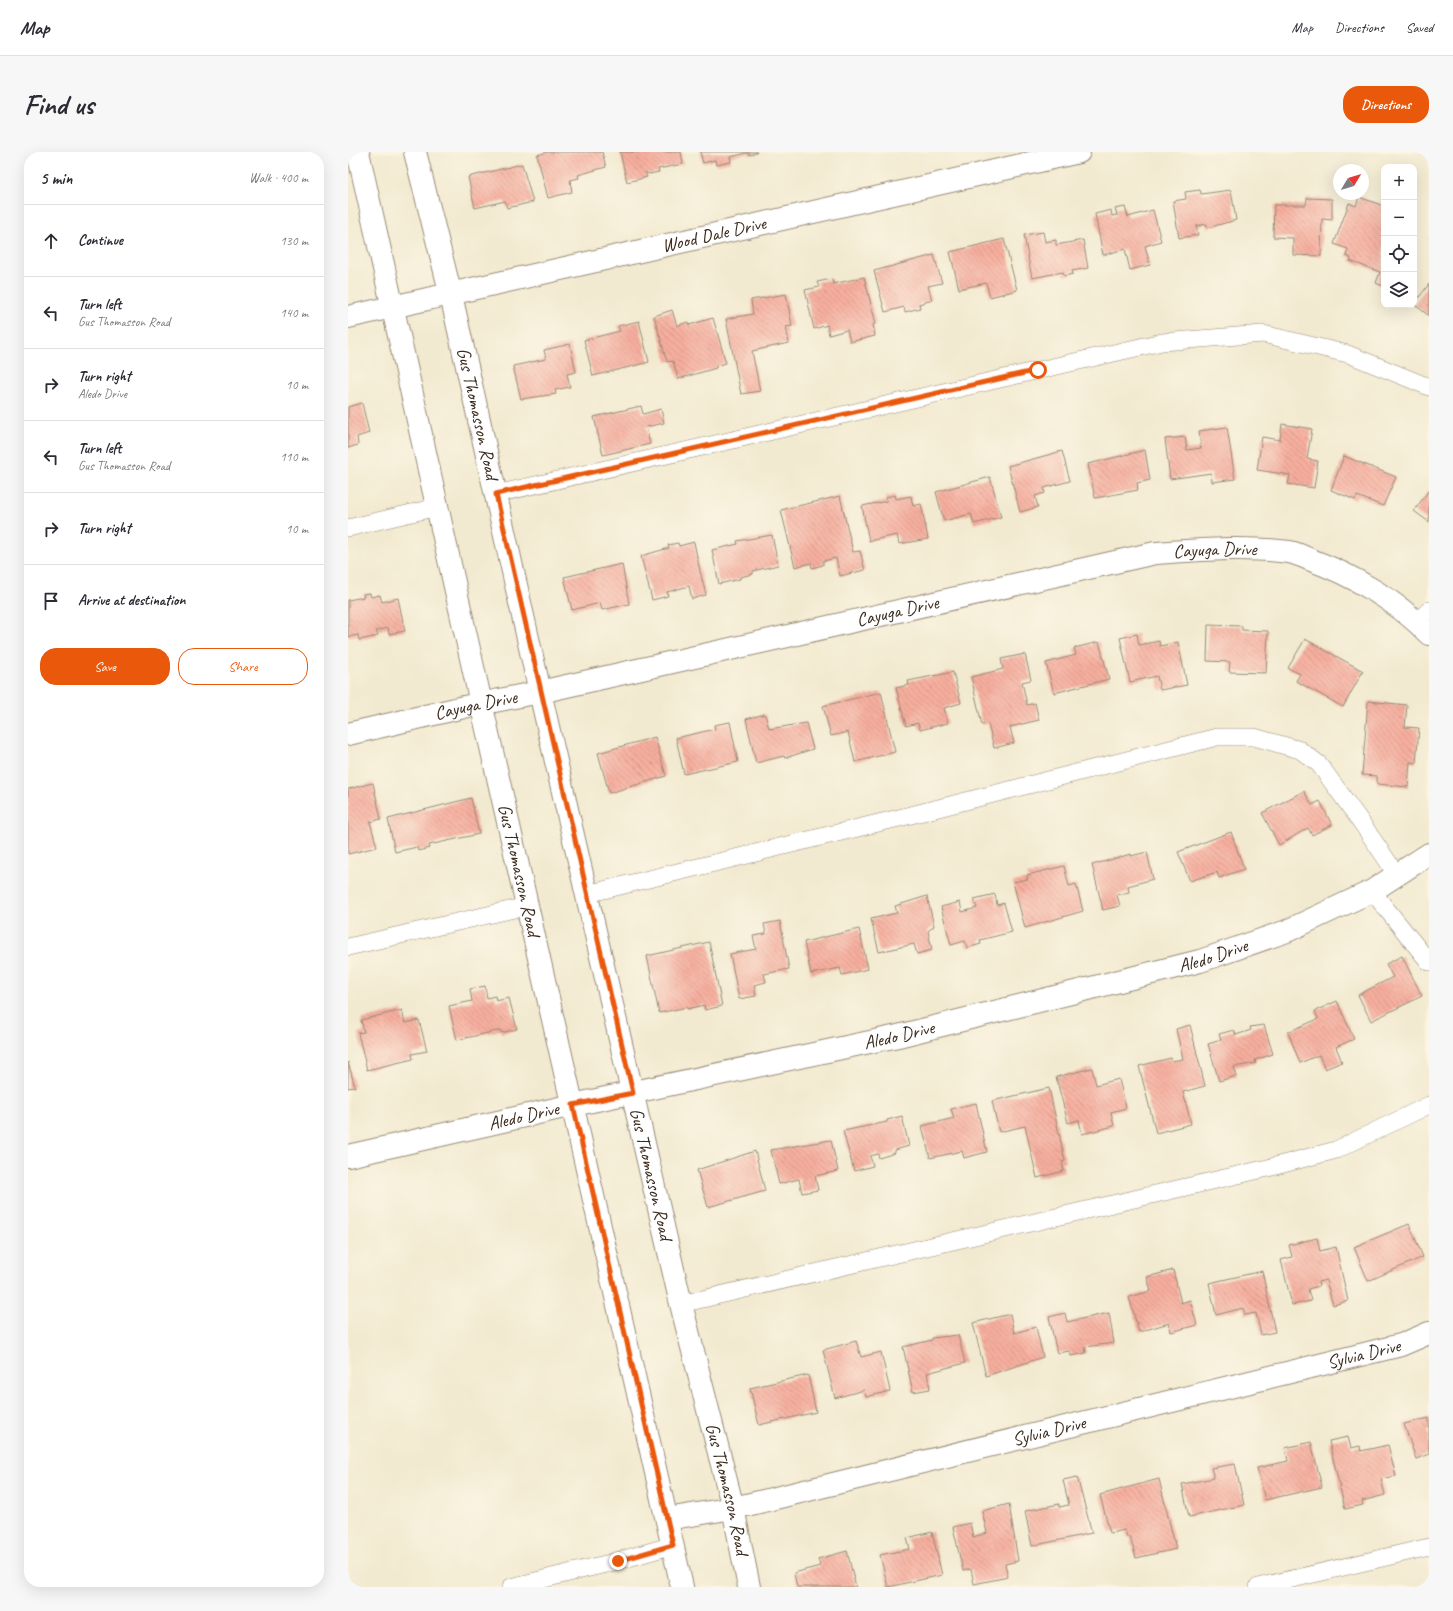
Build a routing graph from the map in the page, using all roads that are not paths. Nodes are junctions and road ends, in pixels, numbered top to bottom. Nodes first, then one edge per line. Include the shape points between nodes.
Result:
1 (358, 152) edge
2 (415, 152) edge
3 (1079, 152) edge
4 (452, 295) junction
5 (393, 307) junction
6 (348, 317) edge
7 (1429, 387) edge
8 (496, 494) junction
9 (437, 507) junction
10 (348, 528) edge
11 (1425, 622) edge
12 (540, 692) junction
13 (481, 703) junction
14 (348, 734) edge
15 (1429, 854) edge
16 (1397, 875) junction
17 (1372, 891) junction
18 (587, 894) junction
19 (527, 906) junction
20 (348, 947) edge
21 (1429, 962) edge
22 (633, 1093) junction
23 (573, 1105) junction
24 (1429, 1105) edge
25 (348, 1156) edge
26 (681, 1304) junction
27 (1429, 1333) edge
28 (733, 1508) junction
29 (667, 1519) junction
30 (673, 1545) junction
31 (1429, 1547) edge
32 (511, 1587) edge
33 (682, 1587) edge
34 (749, 1587) edge
35 (1258, 1587) edge

1 - 5 street, Gus Thomasson Road
2 - 4 street, Gus Thomasson Road
3 - 4 street, Wood Dale Drive
4 - 5 street, Wood Dale Drive
4 - 8 street, Gus Thomasson Road
5 - 6 street, Wood Dale Drive
5 - 9 street, Gus Thomasson Road
7 - 8 lane via 1348,354 1263,334 1162,342
8 - 12 street, Gus Thomasson Road
9 - 10 lane
9 - 13 street, Gus Thomasson Road
11 - 12 street, Cayuga Drive via 1335,569 1290,552 1222,548 1162,552
12 - 13 street, Cayuga Drive
12 - 18 street, Gus Thomasson Road
13 - 14 street, Cayuga Drive
13 - 19 street, Gus Thomasson Road
15 - 16 street, Aledo Drive
16 - 17 street, Aledo Drive
16 - 18 lane via 1319,764 1300,750 1254,737 1217,736 903,817
17 - 21 lane
17 - 22 street, Aledo Drive via 1287,931 1200,961 898,1036
18 - 22 street, Gus Thomasson Road
19 - 20 lane
19 - 23 street, Gus Thomasson Road
22 - 23 street, Aledo Drive
22 - 26 street, Gus Thomasson Road
23 - 25 street, Aledo Drive
23 - 29 street, Gus Thomasson Road
24 - 26 lane via 1336,1150
26 - 28 street, Gus Thomasson Road
27 - 28 street, Sylvia Drive via 1401,1344
28 - 29 street, Sylvia Drive
28 - 34 street, Gus Thomasson Road
29 - 30 street, Gus Thomasson Road
30 - 32 lane
30 - 33 street, Gus Thomasson Road
31 - 35 lane

